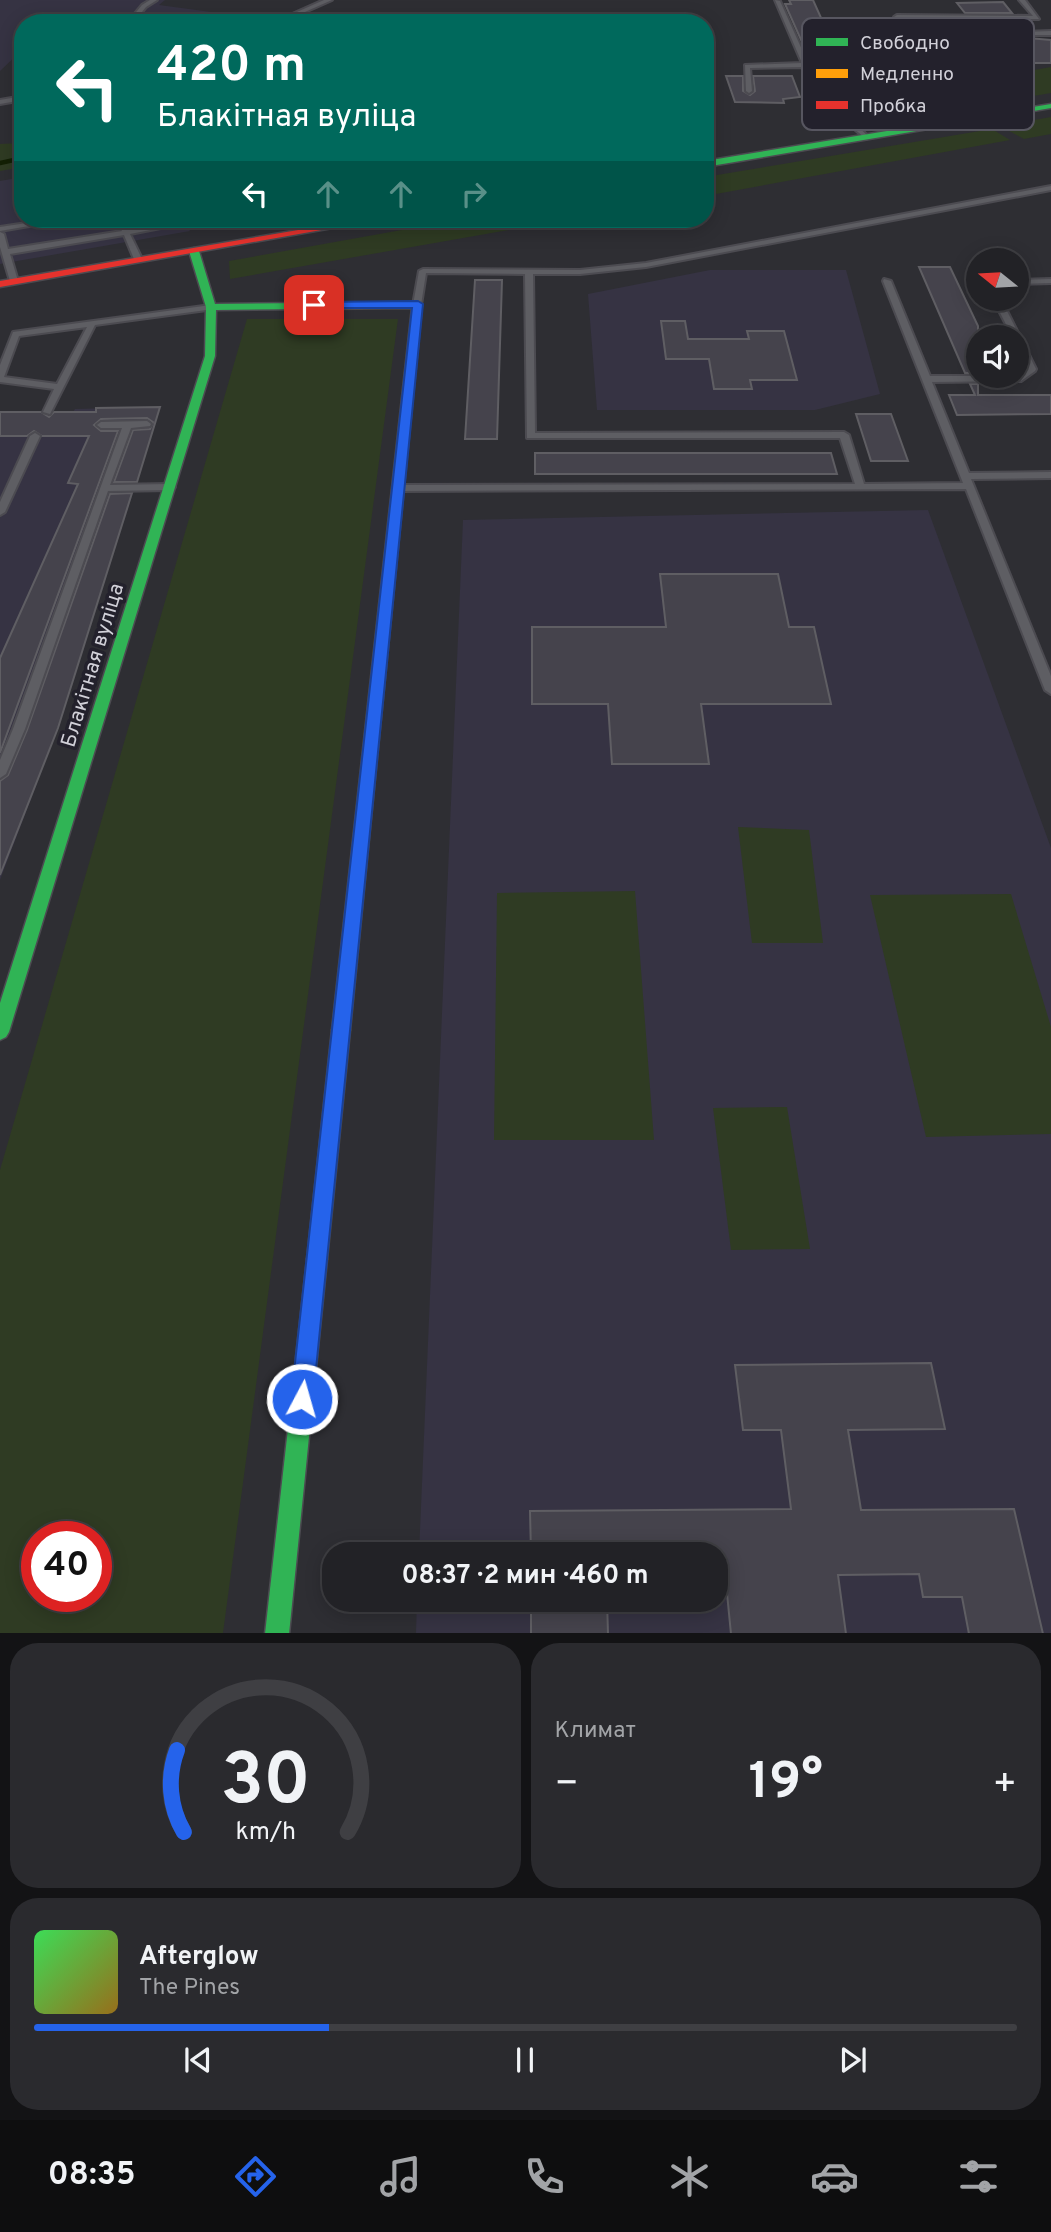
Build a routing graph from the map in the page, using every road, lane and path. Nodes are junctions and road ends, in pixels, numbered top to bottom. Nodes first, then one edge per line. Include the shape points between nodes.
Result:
1 (154, 0) edge
2 (329, 0) edge
3 (1022, 0) edge
4 (777, 1) edge
5 (137, 14) edge
6 (296, 14) edge
7 (897, 17) dead end
8 (802, 56) edge
9 (802, 65) edge
10 (749, 91) dead end
11 (859, 130) edge
12 (903, 130) edge
13 (866, 136) junction
14 (714, 162) edge
15 (1051, 188) edge
16 (20, 228) edge
17 (124, 228) edge
18 (152, 228) edge
19 (326, 228) edge
20 (0, 232) edge
21 (126, 232) junction
22 (194, 251) junction
23 (5, 252) junction
24 (138, 259) junction
25 (529, 272) junction
26 (887, 281) dead end
27 (1051, 281) edge
28 (7, 282) edge
29 (1029, 282) edge
30 (418, 304) junction
31 (211, 307) junction
32 (92, 324) junction
33 (0, 377) edge
34 (966, 379) edge
35 (928, 380) junction
36 (60, 387) junction
37 (47, 412) dead end
38 (147, 424) dead end
39 (101, 425) dead end
40 (127, 425) junction
41 (35, 436) dead end
42 (1051, 475) edge
43 (966, 476) junction
44 (860, 486) junction
45 (970, 486) junction
46 (170, 487) junction
47 (103, 488) junction
48 (399, 488) junction
49 (0, 512) edge
50 (1051, 690) edge
51 (0, 774) edge
52 (0, 1032) edge
53 (277, 1633) edge

1 - 5 lane
2 - 6 lane
3 - 7 lane via 1037,18
4 - 8 lane
9 - 10 lane via 747,66
11 - 13 lane
12 - 13 street
13 - 14 street
15 - 25 lane via 646,265
16 - 20 lane
17 - 21 lane
18 - 21 lane
19 - 22 street
20 - 23 lane
21 - 23 lane
21 - 24 lane
22 - 24 street
22 - 31 street, Блакітная вуліца
23 - 28 lane
24 - 28 street
25 - 30 lane via 423,271
25 - 44 lane via 530,436 844,435
26 - 35 lane
27 - 29 lane
30 - 31 street
30 - 48 street
31 - 32 lane
31 - 46 street, Блакітная вуліца via 210,356
32 - 33 lane via 16,334
32 - 36 lane
33 - 36 lane
34 - 35 lane
35 - 43 lane
36 - 37 lane
38 - 40 lane
39 - 40 lane
40 - 47 lane
41 - 49 lane
42 - 43 lane
43 - 45 lane
44 - 45 lane
44 - 48 lane
45 - 50 lane
46 - 47 lane
46 - 52 street, Блакітная вуліца
47 - 51 lane
48 - 53 street

